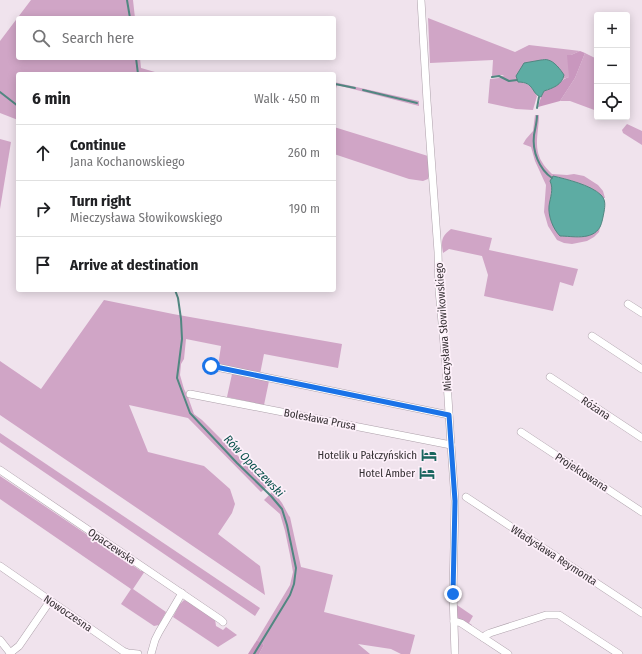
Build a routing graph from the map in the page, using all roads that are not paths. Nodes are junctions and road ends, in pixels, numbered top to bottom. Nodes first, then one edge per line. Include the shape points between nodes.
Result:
1 (421, 0) edge
2 (628, 304) dead end
3 (642, 313) edge
4 (592, 336) dead end
5 (211, 366) dead end
6 (642, 369) edge
7 (550, 377) dead end
8 (190, 394) dead end
9 (449, 415) junction
10 (521, 432) dead end
11 (642, 438) edge
12 (451, 445) junction
13 (0, 470) edge
14 (466, 497) dead end
15 (642, 512) edge
16 (0, 566) edge
17 (182, 594) junction
18 (50, 601) junction
19 (642, 613) edge
20 (454, 621) junction
21 (222, 622) dead end
22 (484, 638) junction
23 (0, 640) edge
24 (11, 654) edge
25 (138, 654) edge
26 (152, 654) edge
27 (455, 654) edge
28 (508, 654) edge
29 (619, 654) edge

1 - 9 street, Mieczysława Słowikowskiego
2 - 3 street
4 - 6 street
5 - 9 street
7 - 11 street, Różana
8 - 12 street, Bolesława Prusa
9 - 12 street, Mieczysława Słowikowskiego
10 - 15 street, Projektowana
12 - 20 street, Mieczysława Słowikowskiego via 455,506
13 - 17 street, Opaczewska
14 - 19 street, Władysława Reymonta
16 - 18 street, Nowoczesna
17 - 21 street, Opaczewska
17 - 26 street via 159,632
18 - 24 street
18 - 25 street, Nowoczesna via 126,653
20 - 22 street
20 - 27 street, Mieczysława Słowikowskiego
22 - 28 street
22 - 29 street via 490,633 546,615 559,615
23 - 24 street

